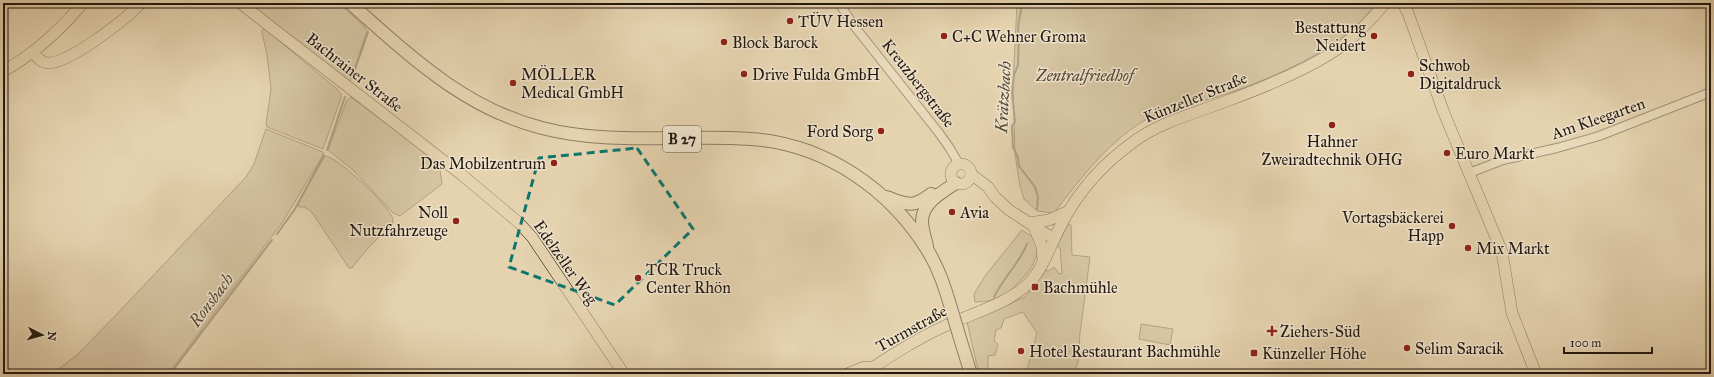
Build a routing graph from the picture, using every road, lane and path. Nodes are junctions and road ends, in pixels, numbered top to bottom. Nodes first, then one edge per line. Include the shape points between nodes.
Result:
1 (83, 3) edge
2 (141, 3) edge
3 (240, 3) edge
4 (350, 3) edge
5 (839, 3) edge
6 (1385, 3) edge
7 (1403, 3) edge
8 (33, 52) junction
9 (3, 71) edge
10 (1711, 92) edge
11 (959, 164) junction
12 (450, 166) joint
13 (1469, 173) junction
14 (970, 178) junction
15 (954, 180) junction
16 (883, 196) junction
17 (1069, 210) junction
18 (1031, 225) junction
19 (1054, 239) junction
20 (928, 251) junction
21 (1043, 261) junction
22 (976, 312) joint
23 (872, 369) edge
24 (970, 373) edge
25 (624, 374) edge
26 (847, 374) edge
27 (1536, 374) edge

1 - 8 main road
2 - 8 main road via 112,29 61,59 47,63
3 - 12 main road, Bachrainer Straße
4 - 16 highway, B 27 via 412,58 450,86 487,108 517,120 574,135 607,138 729,138 771,141 805,150 836,164 861,178
5 - 11 street, Kreuzbergstraße via 939,133
6 - 17 main road, Künzeller Straße via 1360,31 1324,57 1250,92 1161,125 1138,139 1095,176
7 - 13 main road
8 - 9 main road
10 - 13 street, Am Kleegarten via 1599,136 1504,160
11 - 14 main road, Kreuzbergstraße via 968,167
11 - 15 main road via 953,168
12 - 25 main road, Edelzeller Weg via 518,222 532,237
13 - 27 main road via 1502,252 1512,313
14 - 15 main road via 962,184
14 - 18 main road, Kreuzbergstraße
15 - 16 highway via 913,205
15 - 20 highway via 924,211 922,223
16 - 20 highway, B 27 via 908,223
17 - 18 main road via 1050,220
17 - 19 main road, Künzeller Straße
18 - 19 main road, Kreuzbergstraße
18 - 21 main road via 1041,242
19 - 21 main road, Künzeller Straße
20 - 24 highway, B 27, bridge via 940,275
21 - 22 main road, Künzeller Straße via 1021,290
22 - 23 main road, Turmstraße via 933,331
23 - 26 main road, Turmstraße via 864,367

